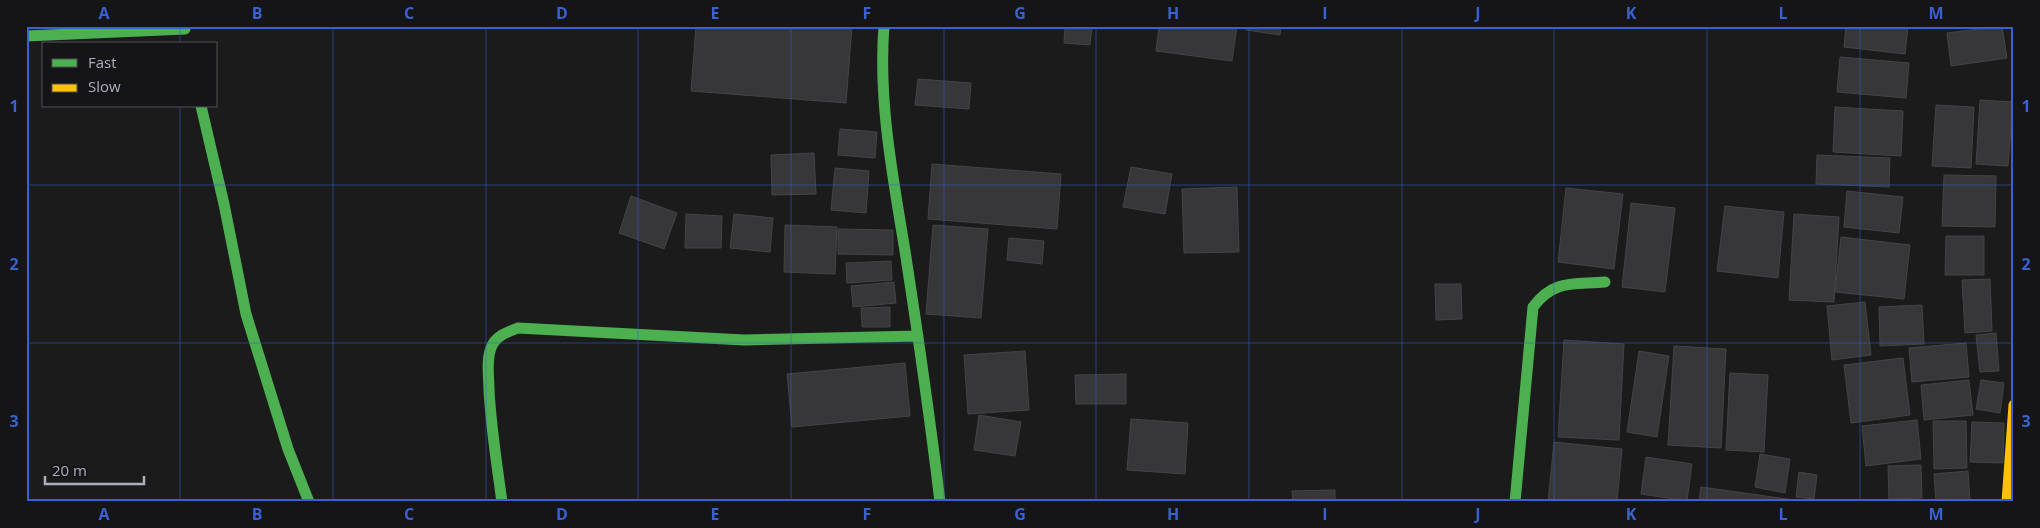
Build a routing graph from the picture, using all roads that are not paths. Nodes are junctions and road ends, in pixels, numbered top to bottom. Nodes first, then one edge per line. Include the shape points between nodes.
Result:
1 (884, 26) edge
2 (185, 29) dead end
3 (26, 36) edge
4 (201, 108) edge
5 (1605, 282) dead end
6 (918, 336) junction
7 (2014, 405) edge
8 (309, 502) edge
9 (502, 502) edge
10 (940, 502) edge
11 (1515, 502) edge
12 (2006, 502) edge

1 - 6 street via 882,51 888,150
2 - 3 street
4 - 8 street via 246,314 288,449
5 - 11 street via 1556,286 1542,294 1533,308
6 - 9 street via 744,340 518,328 501,333 490,348 488,380
6 - 10 street
7 - 12 street

